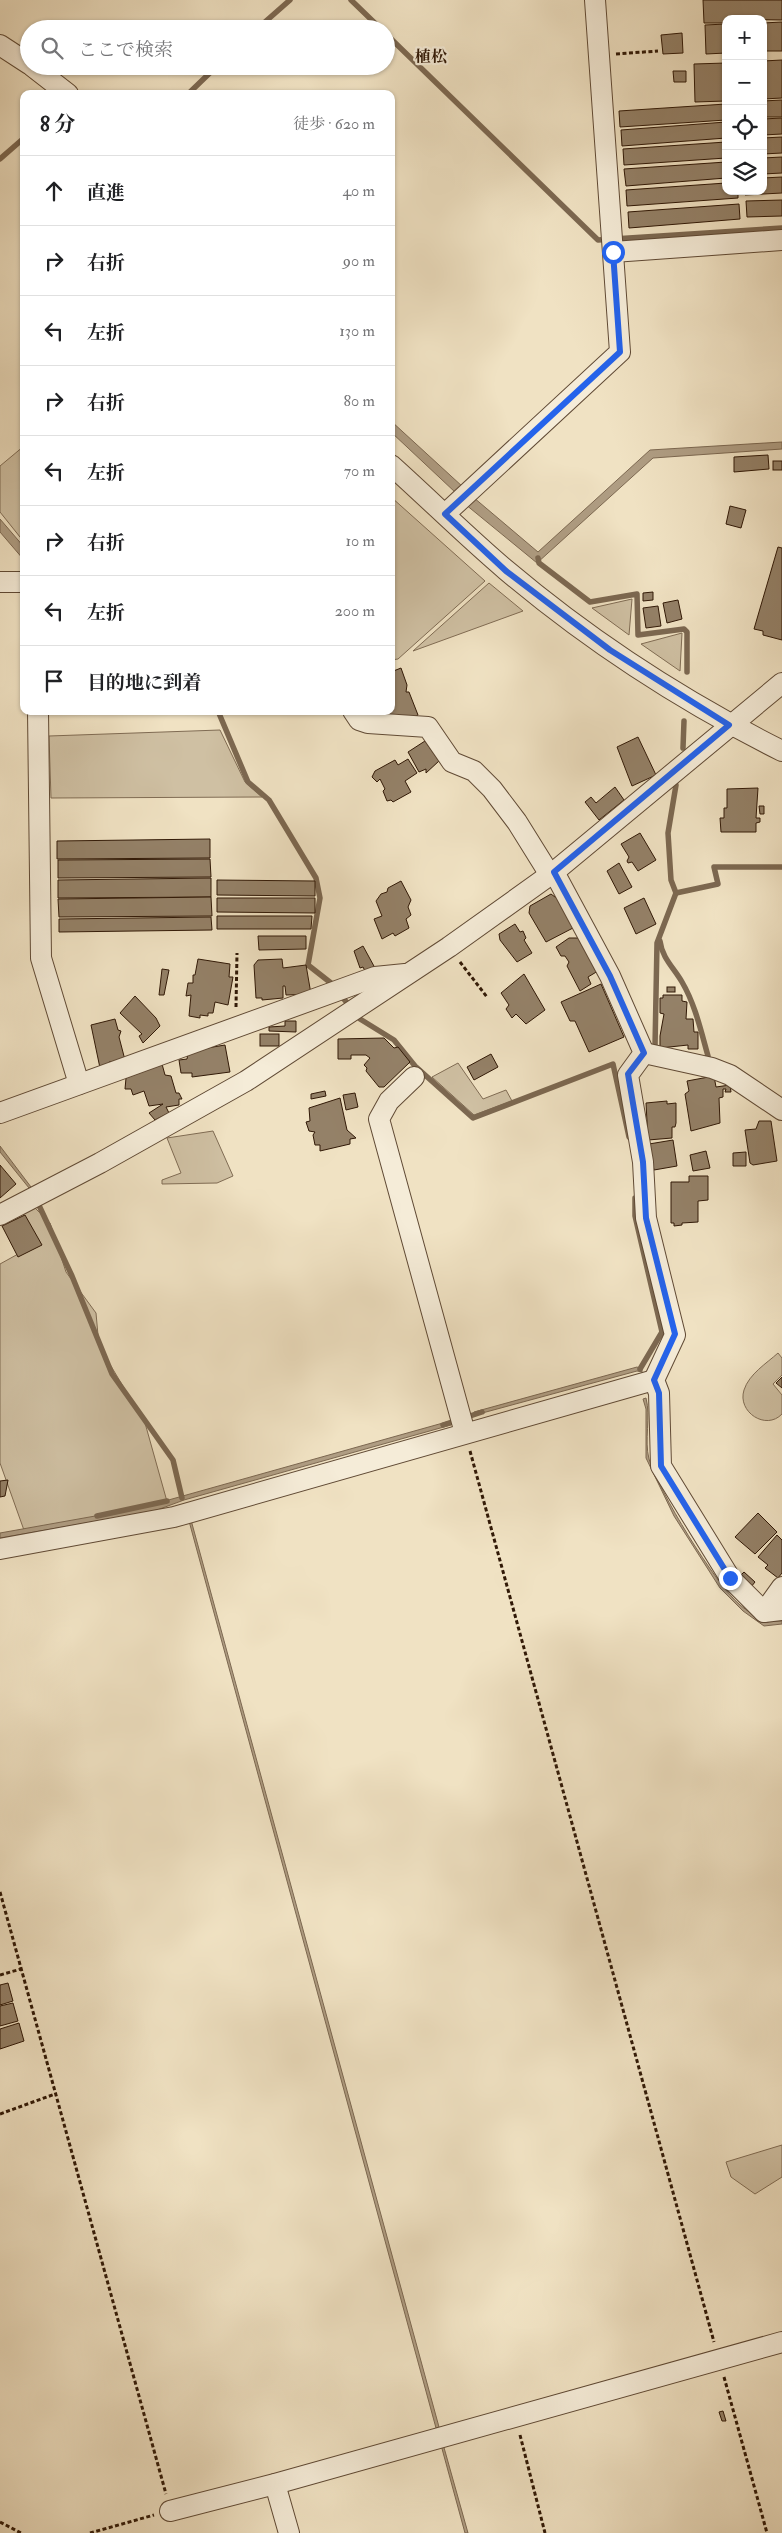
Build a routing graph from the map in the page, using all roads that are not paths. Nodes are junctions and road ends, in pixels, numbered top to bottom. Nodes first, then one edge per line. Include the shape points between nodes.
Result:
1 (595, 0) edge
2 (0, 45) edge
3 (20, 58) edge
4 (44, 75) edge
5 (63, 90) edge
6 (782, 240) edge
7 (613, 252) junction
8 (395, 470) edge
9 (445, 514) junction
10 (0, 582) edge
11 (20, 582) edge
12 (782, 683) edge
13 (38, 715) edge
14 (355, 715) edge
15 (729, 725) junction
16 (782, 751) edge
17 (552, 873) junction
18 (407, 974) junction
19 (644, 1053) junction
20 (414, 1077) dead end
21 (79, 1084) junction
22 (782, 1110) edge
23 (0, 1113) edge
24 (0, 1215) edge
25 (654, 1380) junction
26 (466, 1433) junction
27 (0, 1549) edge
28 (782, 1587) edge
29 (773, 1611) edge
30 (782, 2342) edge
31 (275, 2484) junction
32 (170, 2511) road end
33 (289, 2533) edge

1 - 7 street
2 - 3 street
4 - 5 street
6 - 7 street
7 - 9 street via 620,352
8 - 9 street
9 - 15 street via 506,571 610,650
10 - 11 street
12 - 15 street
13 - 21 street via 41,958
14 - 17 street via 358,720 368,723 428,727 452,762 474,771 492,789
15 - 16 street
15 - 17 street
17 - 18 street
17 - 19 street via 610,976
18 - 21 street via 375,976
18 - 24 street via 246,1081 100,1164
19 - 22 street via 730,1075
19 - 25 street via 628,1074 643,1162 646,1218 675,1334
20 - 26 street via 389,1101 379,1119
21 - 23 street
25 - 26 street
25 - 29 street via 659,1393 661,1466 730,1578
26 - 27 street via 174,1517
28 - 29 street
30 - 31 street
31 - 32 street
31 - 33 street

